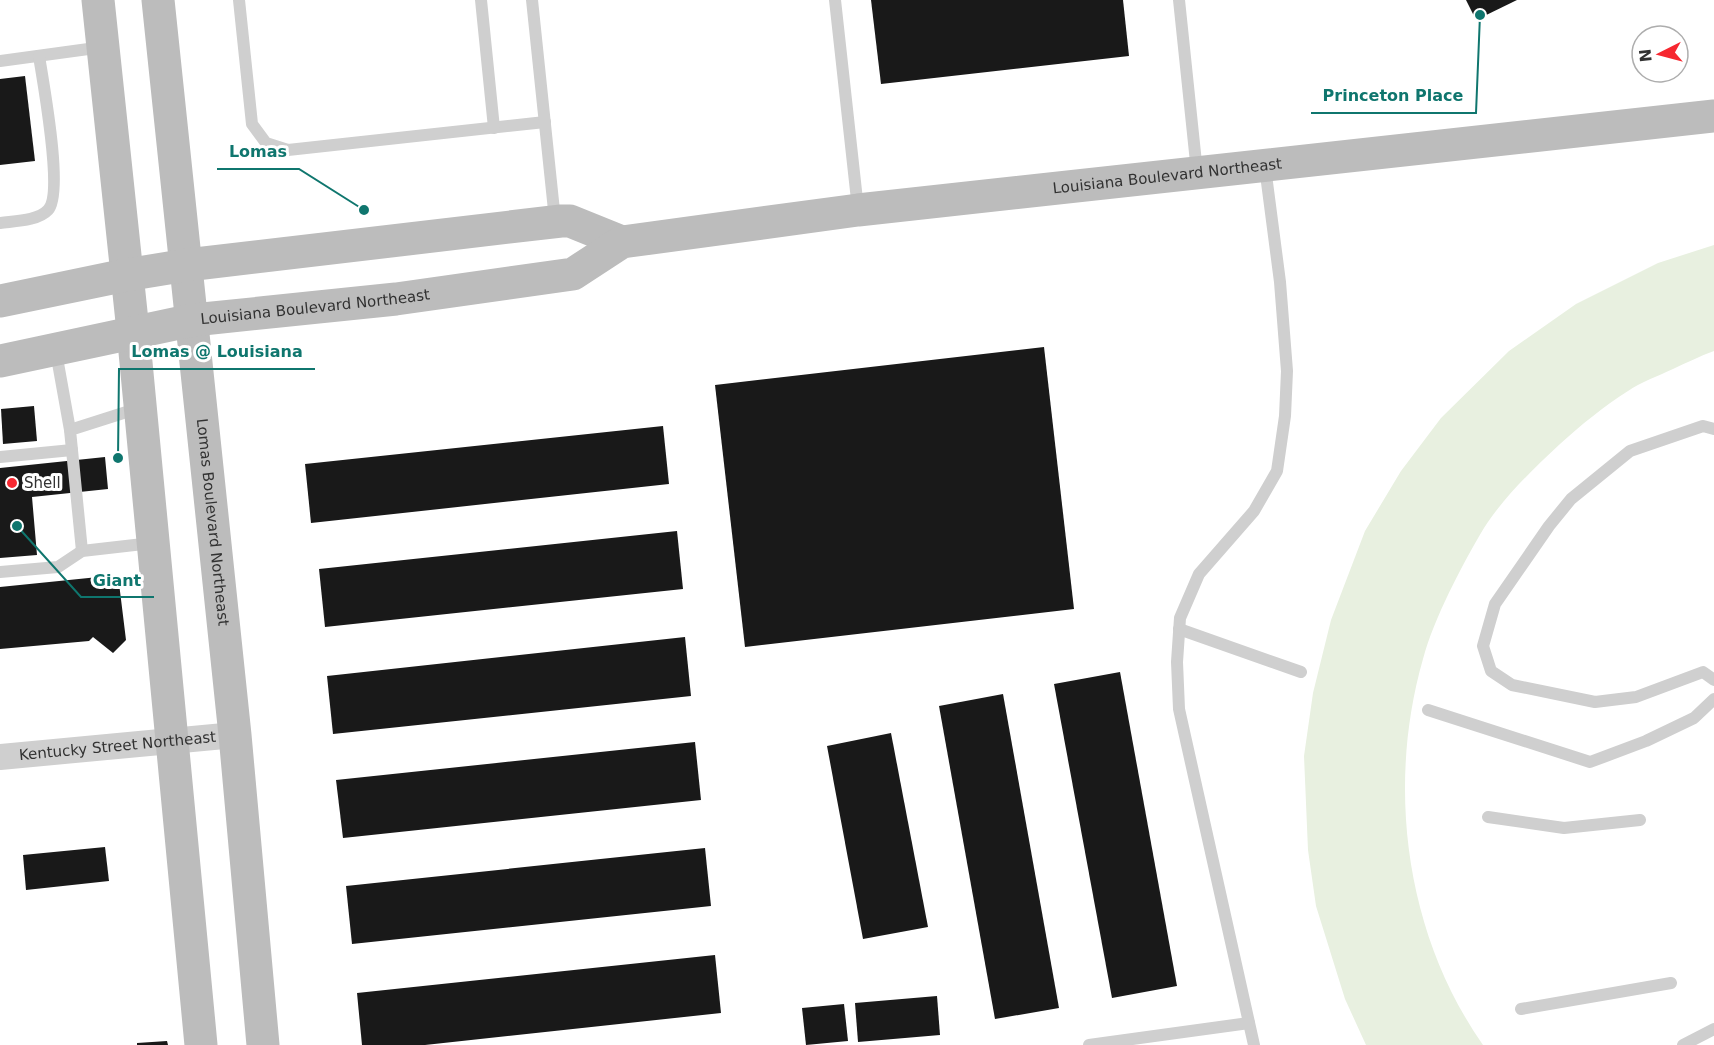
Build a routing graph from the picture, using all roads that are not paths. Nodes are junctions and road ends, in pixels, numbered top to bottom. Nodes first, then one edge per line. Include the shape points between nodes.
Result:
1 (98, 0) edge
2 (158, 0) edge
3 (239, 0) edge
4 (481, 0) edge
5 (532, 0) edge
6 (835, 0) edge
7 (1179, 0) edge
8 (103, 47) junction
9 (39, 56) junction
10 (0, 61) edge
11 (1714, 116) edge
12 (545, 122) junction
13 (494, 128) junction
14 (1265, 166) junction
15 (1197, 173) junction
16 (858, 210) junction
17 (555, 222) junction
18 (0, 223) edge
19 (622, 242) junction
20 (187, 266) junction
21 (126, 275) junction
22 (0, 301) edge
23 (193, 320) junction
24 (132, 331) junction
25 (56, 349) junction
26 (0, 362) edge
27 (140, 408) junction
28 (1714, 429) edge
29 (70, 430) junction
30 (72, 450) junction
31 (0, 457) edge
32 (152, 543) junction
33 (82, 551) junction
34 (0, 572) edge
35 (1179, 629) junction
36 (1301, 672) dead end
37 (1714, 680) edge
38 (1714, 699) edge
39 (1428, 710) dead end
40 (235, 735) junction
41 (171, 740) junction
42 (0, 757) edge
43 (1488, 817) dead end
44 (1640, 820) dead end
45 (1671, 982) dead end
46 (1521, 1010) dead end
47 (1249, 1023) junction
48 (1714, 1029) edge
49 (201, 1045) edge
50 (263, 1045) edge
51 (1089, 1045) edge
52 (1254, 1045) edge
53 (1683, 1045) edge

1 - 8 main road
2 - 20 main road, Lomas Boulevard Northeast
3 - 13 lane via 252,124 266,143 288,150
4 - 13 lane
5 - 12 lane
6 - 16 lane
7 - 15 lane
8 - 9 lane
8 - 21 main road
9 - 10 lane
9 - 18 lane via 54,197 49,210 39,216
11 - 14 main road, Louisiana Boulevard Northeast
12 - 13 lane
12 - 17 lane
14 - 15 main road, Louisiana Boulevard Northeast
14 - 35 lane via 1287,371 1277,471 1254,511 1199,574
15 - 16 main road, Louisiana Boulevard Northeast
16 - 19 main road, Louisiana Boulevard Northeast
17 - 19 main road, Louisiana Boulevard Northeast via 570,221
17 - 20 main road, Louisiana Boulevard Northeast
19 - 23 main road, Louisiana Boulevard Northeast via 573,274 396,299
20 - 21 main road, Louisiana Boulevard Northeast
20 - 23 main road, Lomas Boulevard Northeast
21 - 22 main road, Louisiana Boulevard Northeast
21 - 24 main road
23 - 24 main road, Louisiana Boulevard Northeast
23 - 40 main road, Lomas Boulevard Northeast
24 - 25 main road, Louisiana Boulevard Northeast
24 - 27 main road
25 - 26 main road, Louisiana Boulevard Northeast
25 - 29 lane
27 - 29 lane
27 - 32 main road
28 - 37 lane via 1703,426 1630,451 1571,499 1495,604 1483,646 1491,671 1512,685 1595,702 1636,697 1703,672
29 - 30 lane
30 - 31 lane
30 - 33 lane
32 - 33 lane
32 - 41 main road
33 - 34 lane via 58,567
35 - 36 lane
35 - 47 lane via 1179,709
38 - 39 lane via 1694,718 1590,762
40 - 41 street, Kentucky Street Northeast
40 - 50 main road, Lomas Boulevard Northeast
41 - 42 street, Kentucky Street Northeast
41 - 49 main road
43 - 44 lane via 1564,828
45 - 46 lane
47 - 51 lane
47 - 52 lane
48 - 53 lane

